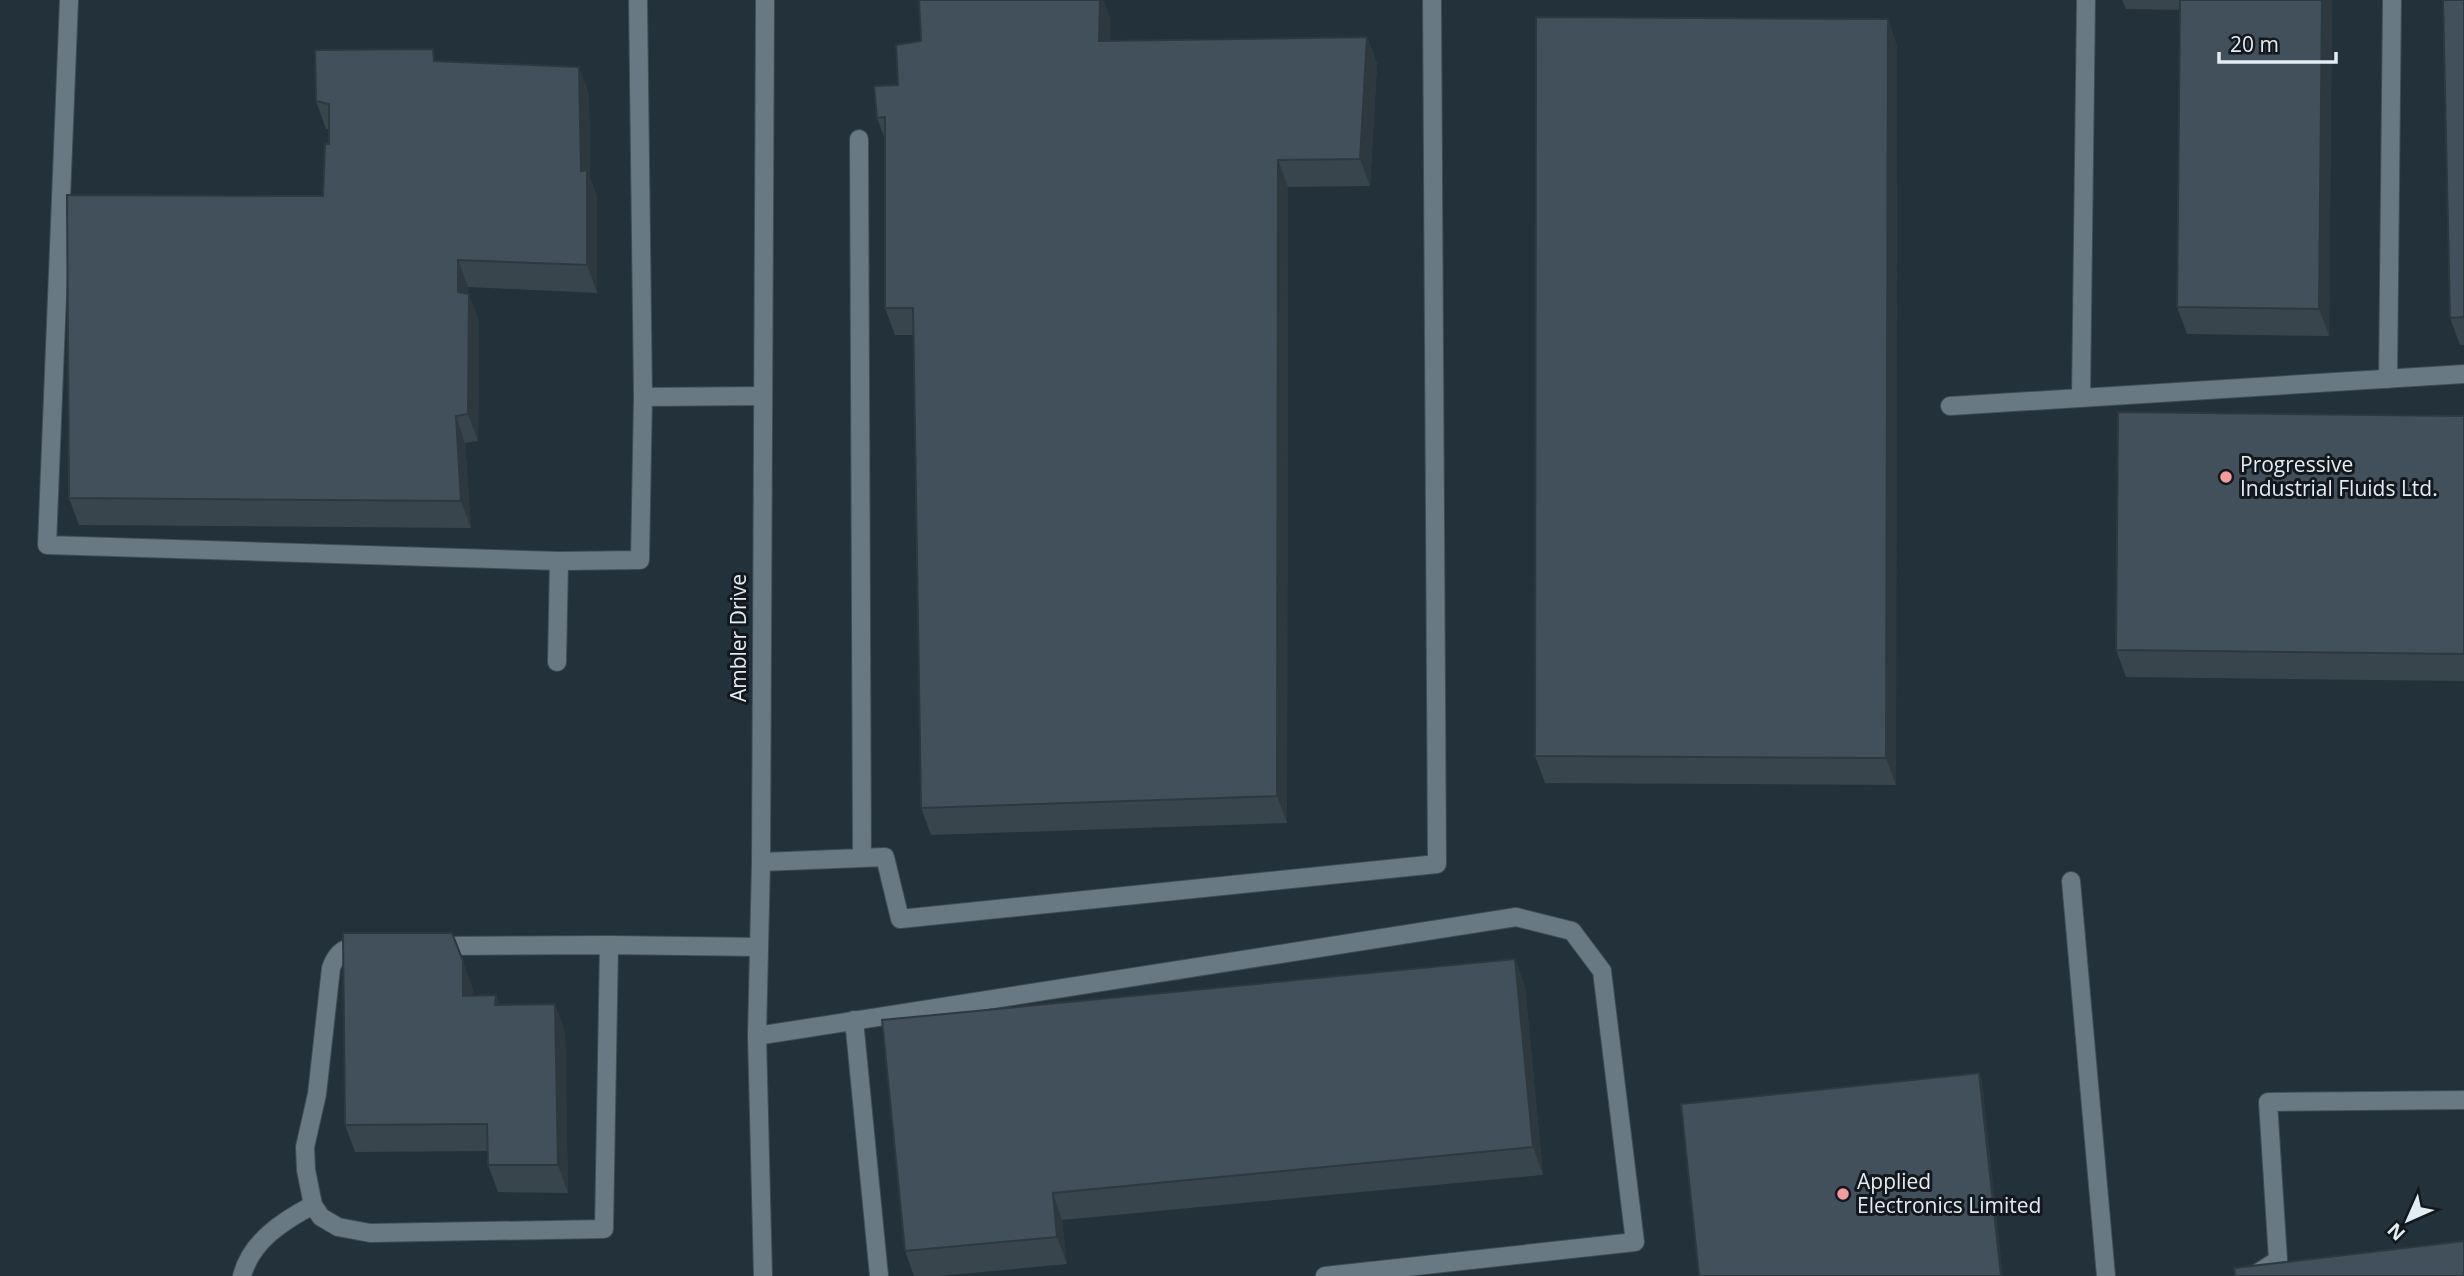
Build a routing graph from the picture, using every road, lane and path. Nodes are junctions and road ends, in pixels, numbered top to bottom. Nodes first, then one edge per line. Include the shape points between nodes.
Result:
1 (69, 0) edge
2 (638, 0) edge
3 (765, 0) edge
4 (1432, 0) edge
5 (2087, 0) edge
6 (2392, 0) edge
7 (859, 139) dead end
8 (2464, 374) edge
9 (2388, 379) junction
10 (763, 396) junction
11 (643, 397) junction
12 (2081, 398) junction
13 (1950, 406) dead end
14 (559, 561) junction
15 (557, 662) dead end
16 (862, 857) junction
17 (761, 862) junction
18 (2070, 881) dead end
19 (609, 945) junction
20 (387, 946) edge
21 (414, 946) edge
22 (759, 947) junction
23 (854, 1020) junction
24 (757, 1036) junction
25 (2464, 1100) edge
26 (313, 1205) junction
27 (242, 1276) edge
28 (763, 1276) edge
29 (879, 1276) edge
30 (1325, 1276) edge
31 (2106, 1276) edge
32 (2253, 1276) edge

1 - 14 street via 47,545
2 - 11 street
3 - 10 street, Ambler Drive
4 - 16 street via 1437,864 900,919 885,857
5 - 12 street
6 - 9 street
7 - 16 street
8 - 9 street
9 - 12 street
10 - 11 street
10 - 17 street, Ambler Drive
11 - 14 street via 640,560
12 - 13 street
14 - 15 street
16 - 17 street
17 - 22 street, Ambler Drive
18 - 31 street
19 - 21 street
19 - 22 street
19 - 26 street via 604,1229 370,1233 338,1227 321,1217
20 - 26 street via 347,948 335,956 331,968 317,1094 306,1147
22 - 24 street, Ambler Drive
23 - 24 street
23 - 29 street
23 - 30 street via 1516,917 1572,931 1602,971 1635,1242
24 - 28 street, Ambler Drive
25 - 32 street via 2268,1102 2278,1260
26 - 27 street via 284,1220 253,1251

